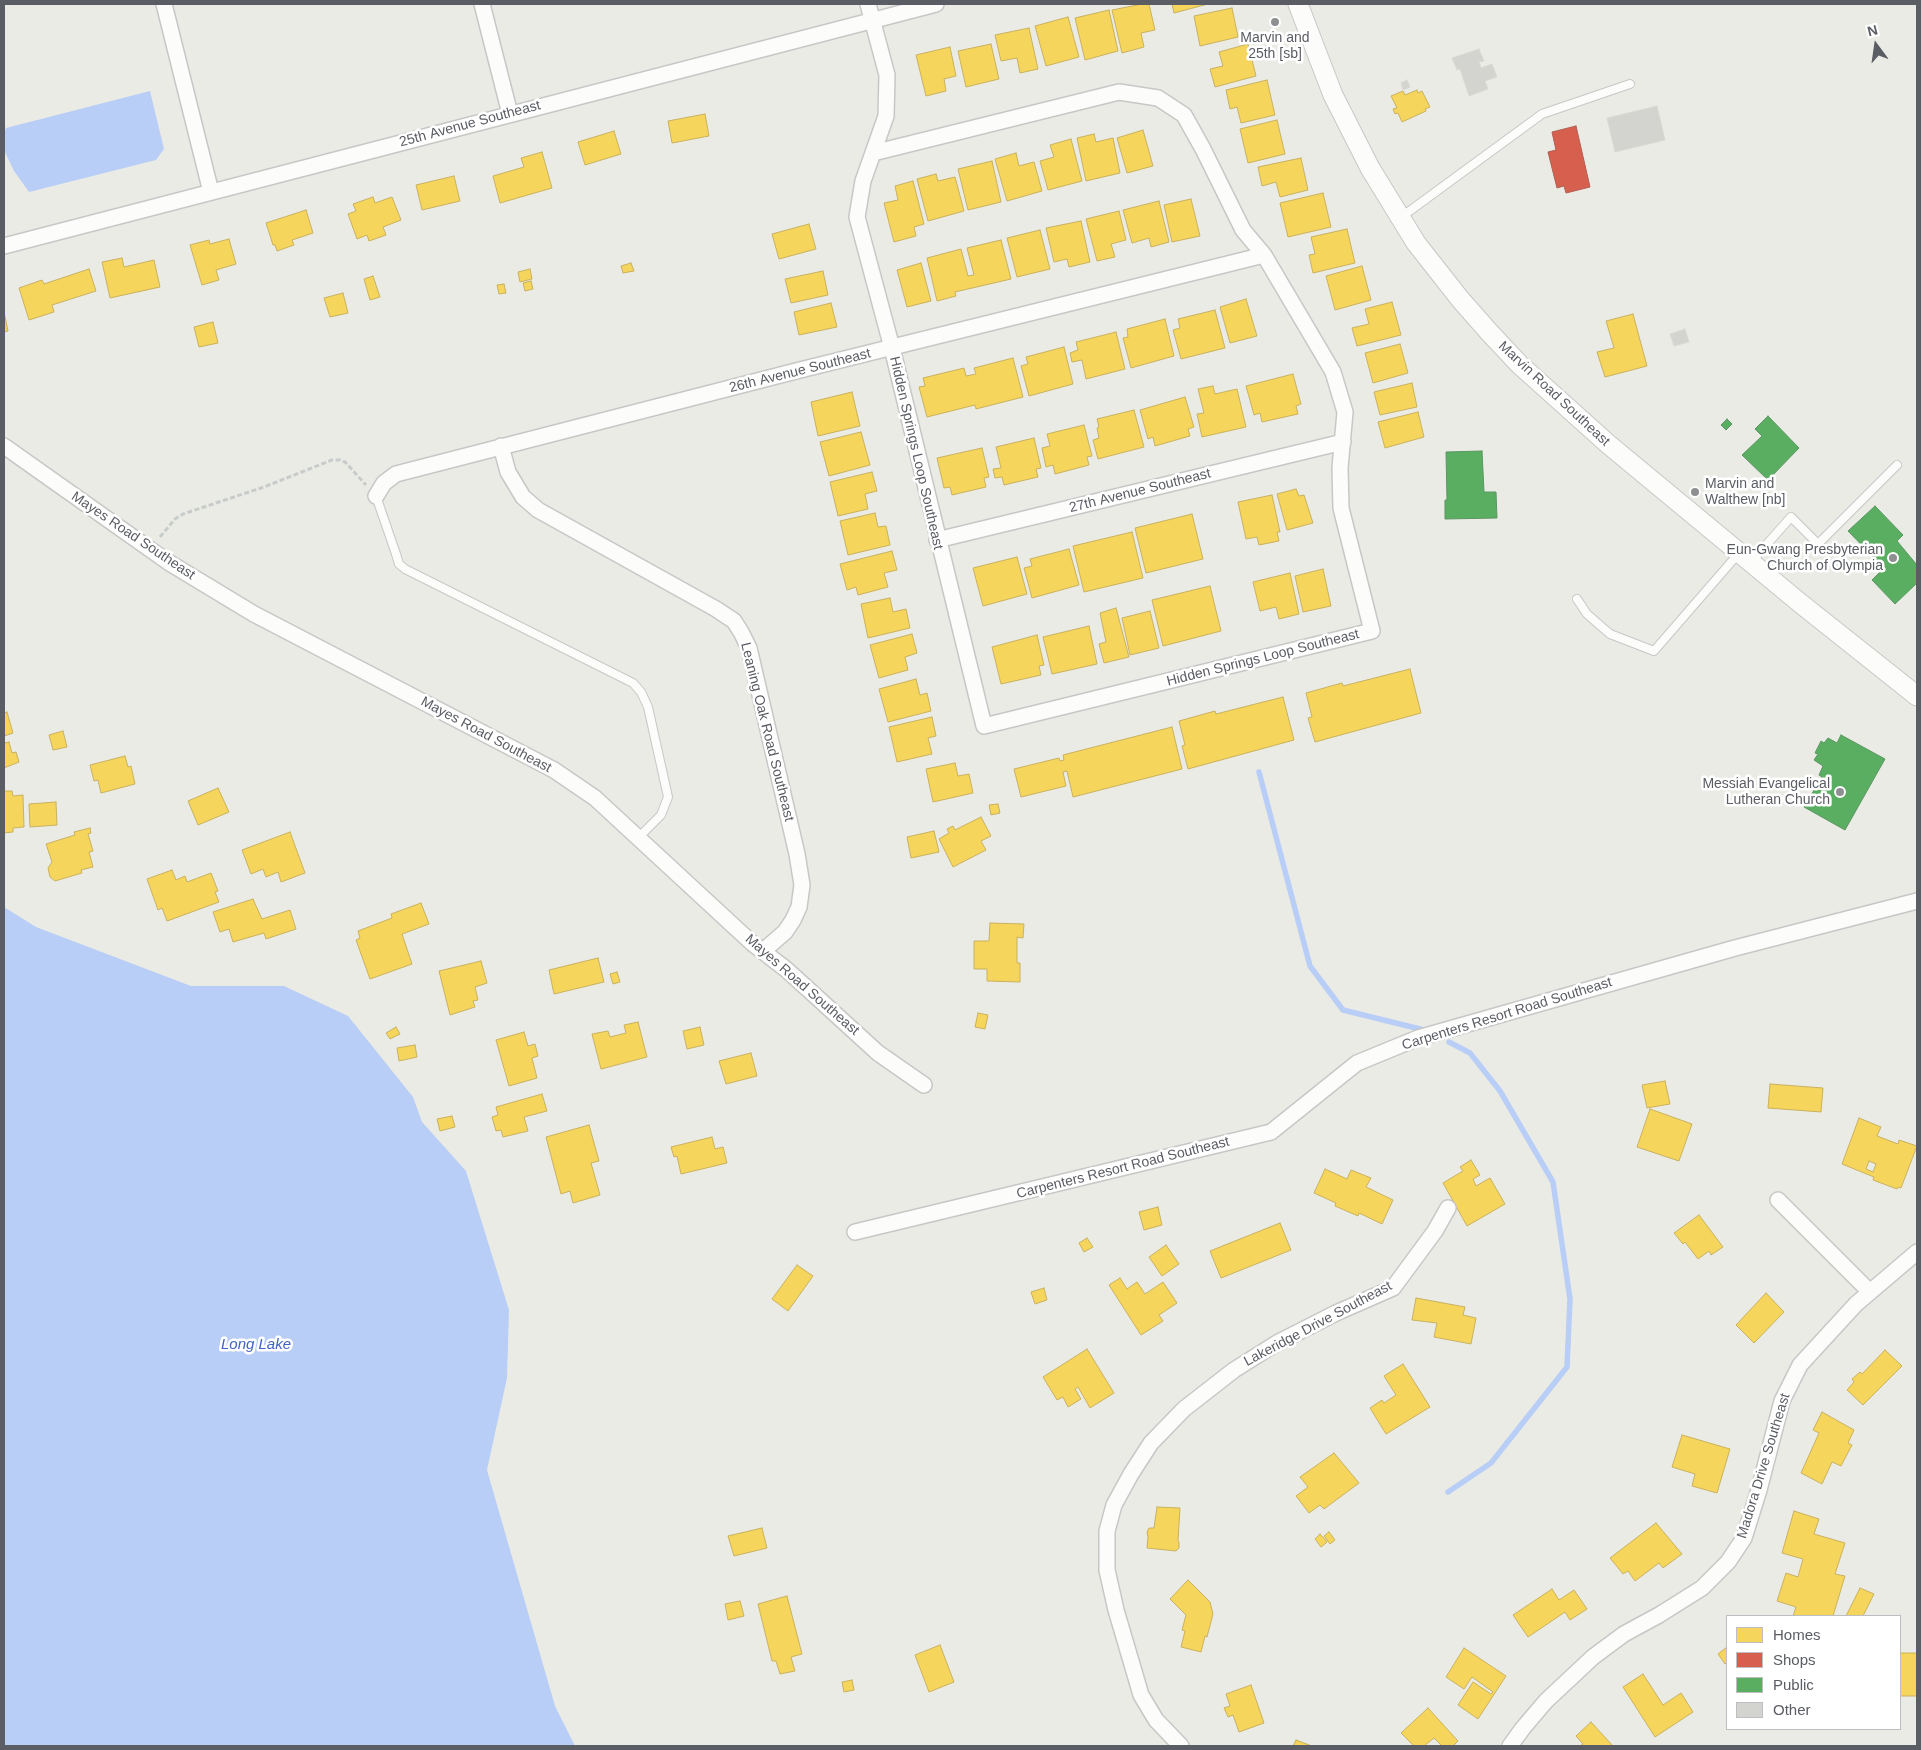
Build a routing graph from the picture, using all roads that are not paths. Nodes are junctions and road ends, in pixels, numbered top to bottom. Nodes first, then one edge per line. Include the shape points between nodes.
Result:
1 (164, 4) edge
2 (482, 4) edge
3 (868, 4) edge
4 (936, 4) edge
5 (1298, 4) edge
6 (873, 19) junction
7 (1630, 84) dead end
8 (510, 114) junction
9 (872, 153) junction
10 (211, 192) junction
11 (1400, 218) junction
12 (4, 246) edge
13 (1264, 255) junction
14 (892, 348) junction
15 (1343, 442) junction
16 (4, 446) edge
17 (501, 446) junction
18 (1897, 465) dead end
19 (376, 496) joint
20 (937, 540) junction
21 (1745, 558) junction
22 (1577, 599) dead end
23 (1917, 696) edge
24 (638, 837) junction
25 (1917, 902) edge
26 (763, 951) junction
27 (924, 1085) dead end
28 (1778, 1200) dead end
29 (1448, 1208) dead end
30 (856, 1232) dead end
31 (1917, 1252) edge
32 (1870, 1292) junction
33 (1181, 1746) edge
34 (1510, 1746) edge

1 - 10 street
2 - 8 street
3 - 6 street, Hidden Springs Loop Southeast
4 - 6 street, 25th Avenue Southeast
5 - 11 street, Marvin Road Southeast via 1351,132
6 - 8 street, 25th Avenue Southeast
6 - 9 street, Hidden Springs Loop Southeast via 886,75 886,116
7 - 11 lane via 1542,114
8 - 10 street, 25th Avenue Southeast
9 - 13 street, Hidden Springs Loop Southeast via 1119,92 1158,98 1184,115 1243,230
9 - 14 street, Hidden Springs Loop Southeast via 863,180 857,217
10 - 12 street, 25th Avenue Southeast
11 - 21 street, Marvin Road Southeast via 1460,299 1520,365 1608,444
13 - 14 street, 26th Avenue Southeast
13 - 15 street, Hidden Springs Loop Southeast via 1333,372 1345,412
14 - 17 street, 26th Avenue Southeast
14 - 20 street, Hidden Springs Loop Southeast
15 - 20 street, 27th Avenue Southeast
15 - 20 street, Hidden Springs Loop Southeast via 1341,508 1372,632 984,726
16 - 24 street, Mayes Road Southeast via 149,549 254,614 554,770 595,798
17 - 19 street, 26th Avenue Southeast via 396,474 384,483
17 - 26 street, Leaning Oak Road Southeast via 508,472 523,496 538,510 716,608 734,621 741,632 749,648 802,886 793,920 785,932
18 - 21 lane via 1818,544 1791,517
19 - 24 lane via 399,564 405,569 633,683 641,692 648,707 668,798 661,815
21 - 22 lane via 1654,651 1610,634 1587,614
21 - 23 street, Marvin Road Southeast
24 - 26 street, Mayes Road Southeast
25 - 30 street, Carpenters Resort Road Southeast via 1735,948 1418,1038 1357,1063 1270,1132
26 - 27 street, Mayes Road Southeast via 878,1053
28 - 32 street
29 - 33 street, Lakeridge Drive Southeast via 1393,1288 1277,1343 1234,1370 1184,1409 1151,1443 1114,1505 1107,1531 1108,1570 1116,1610 1142,1696 1156,1720
31 - 32 street, Madora Drive Southeast
32 - 34 street, Madora Drive Southeast via 1811,1352 1788,1387 1744,1538 1728,1562 1702,1588 1624,1634 1593,1657 1546,1701

